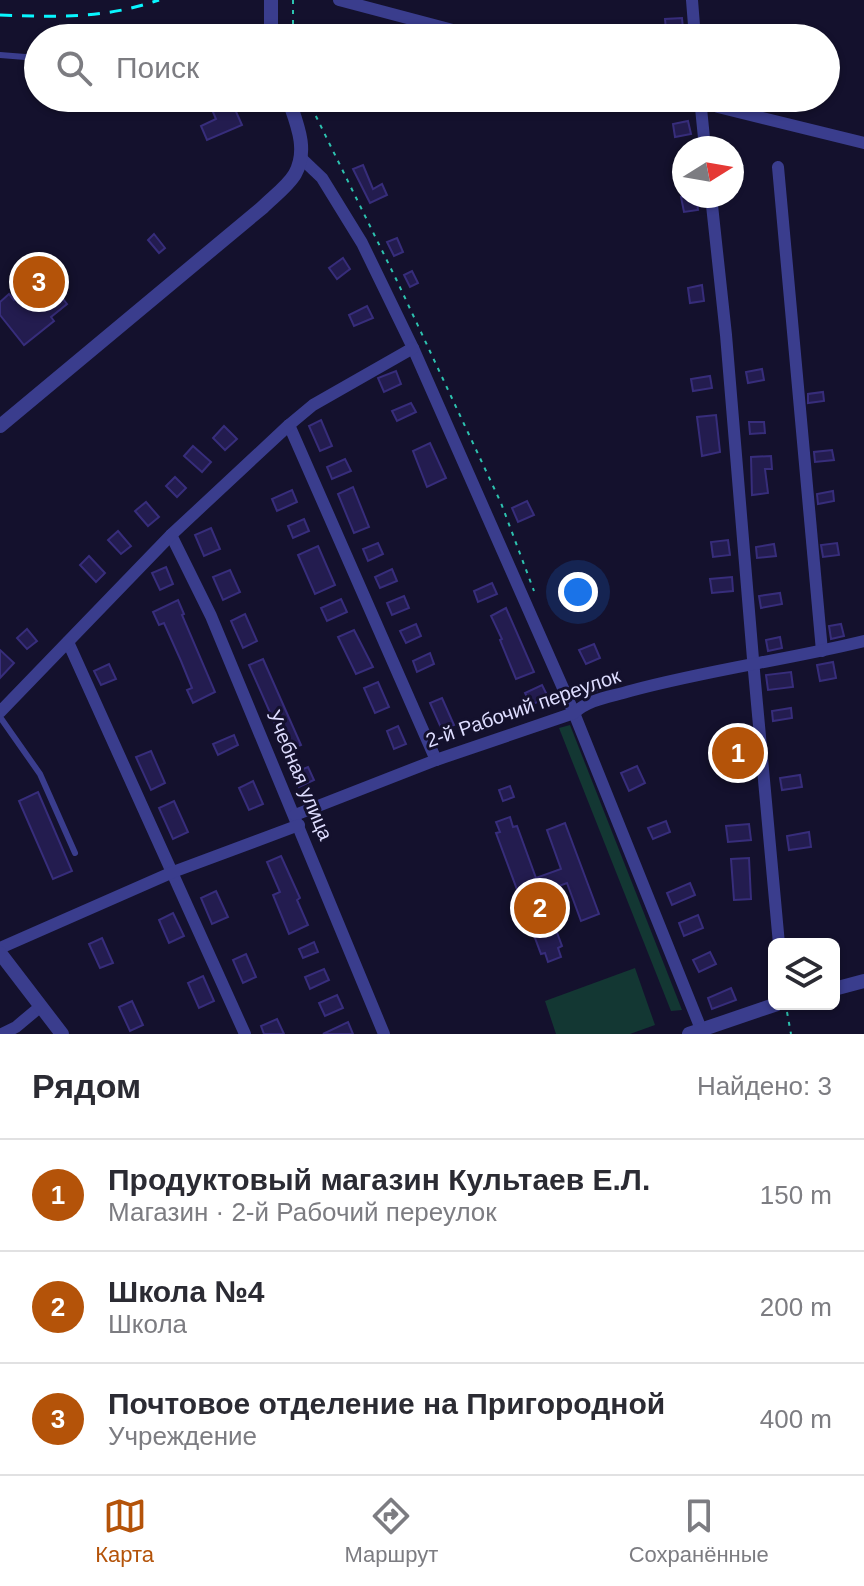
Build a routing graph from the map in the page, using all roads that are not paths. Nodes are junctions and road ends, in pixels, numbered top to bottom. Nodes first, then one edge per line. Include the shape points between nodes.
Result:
1 (271, 0) edge
2 (339, 0) edge
3 (692, 0) edge
4 (271, 24) edge
5 (430, 24) edge
6 (694, 24) edge
7 (0, 55) edge
8 (24, 57) edge
9 (293, 112) edge
10 (703, 112) edge
11 (738, 112) edge
12 (704, 136) edge
13 (864, 143) edge
14 (301, 158) junction
15 (778, 167) dead end
16 (712, 208) edge
17 (413, 348) junction
18 (289, 425) junction
19 (0, 426) edge
20 (171, 535) junction
21 (864, 641) edge
22 (68, 642) junction
23 (822, 651) junction
24 (754, 663) junction
25 (574, 713) junction
26 (0, 714) edge
27 (436, 760) junction
28 (297, 820) junction
29 (75, 853) dead end
30 (173, 872) junction
31 (778, 938) edge
32 (0, 950) edge
33 (864, 981) edge
34 (840, 987) edge
35 (41, 1006) junction
36 (768, 1007) edge
37 (698, 1032) edge
38 (2, 1034) edge
39 (62, 1034) edge
40 (245, 1034) edge
41 (384, 1034) edge

1 - 4 street
2 - 5 street
3 - 6 street
7 - 8 lane
9 - 14 street
10 - 12 street
11 - 13 street
14 - 17 street via 322,178 362,243
14 - 19 street via 294,176 263,207
15 - 23 street
16 - 24 street
17 - 18 street via 313,405
17 - 25 street
18 - 20 street
18 - 27 street
20 - 22 street
20 - 28 street, Учебная улица
21 - 23 street, 2-й Рабочий переулок
22 - 26 street
22 - 30 street
23 - 24 street, 2-й Рабочий переулок
24 - 25 street, 2-й Рабочий переулок via 584,704
24 - 31 street
25 - 27 street, 2-й Рабочий переулок
25 - 37 street
26 - 29 lane via 40,774
27 - 28 street, 2-й Рабочий переулок
28 - 30 street, 2-й Рабочий переулок
28 - 41 street, Учебная улица
30 - 32 street, 2-й Рабочий переулок
30 - 40 street
32 - 35 street
33 - 34 street
35 - 38 street
35 - 39 street
36 - 37 street

